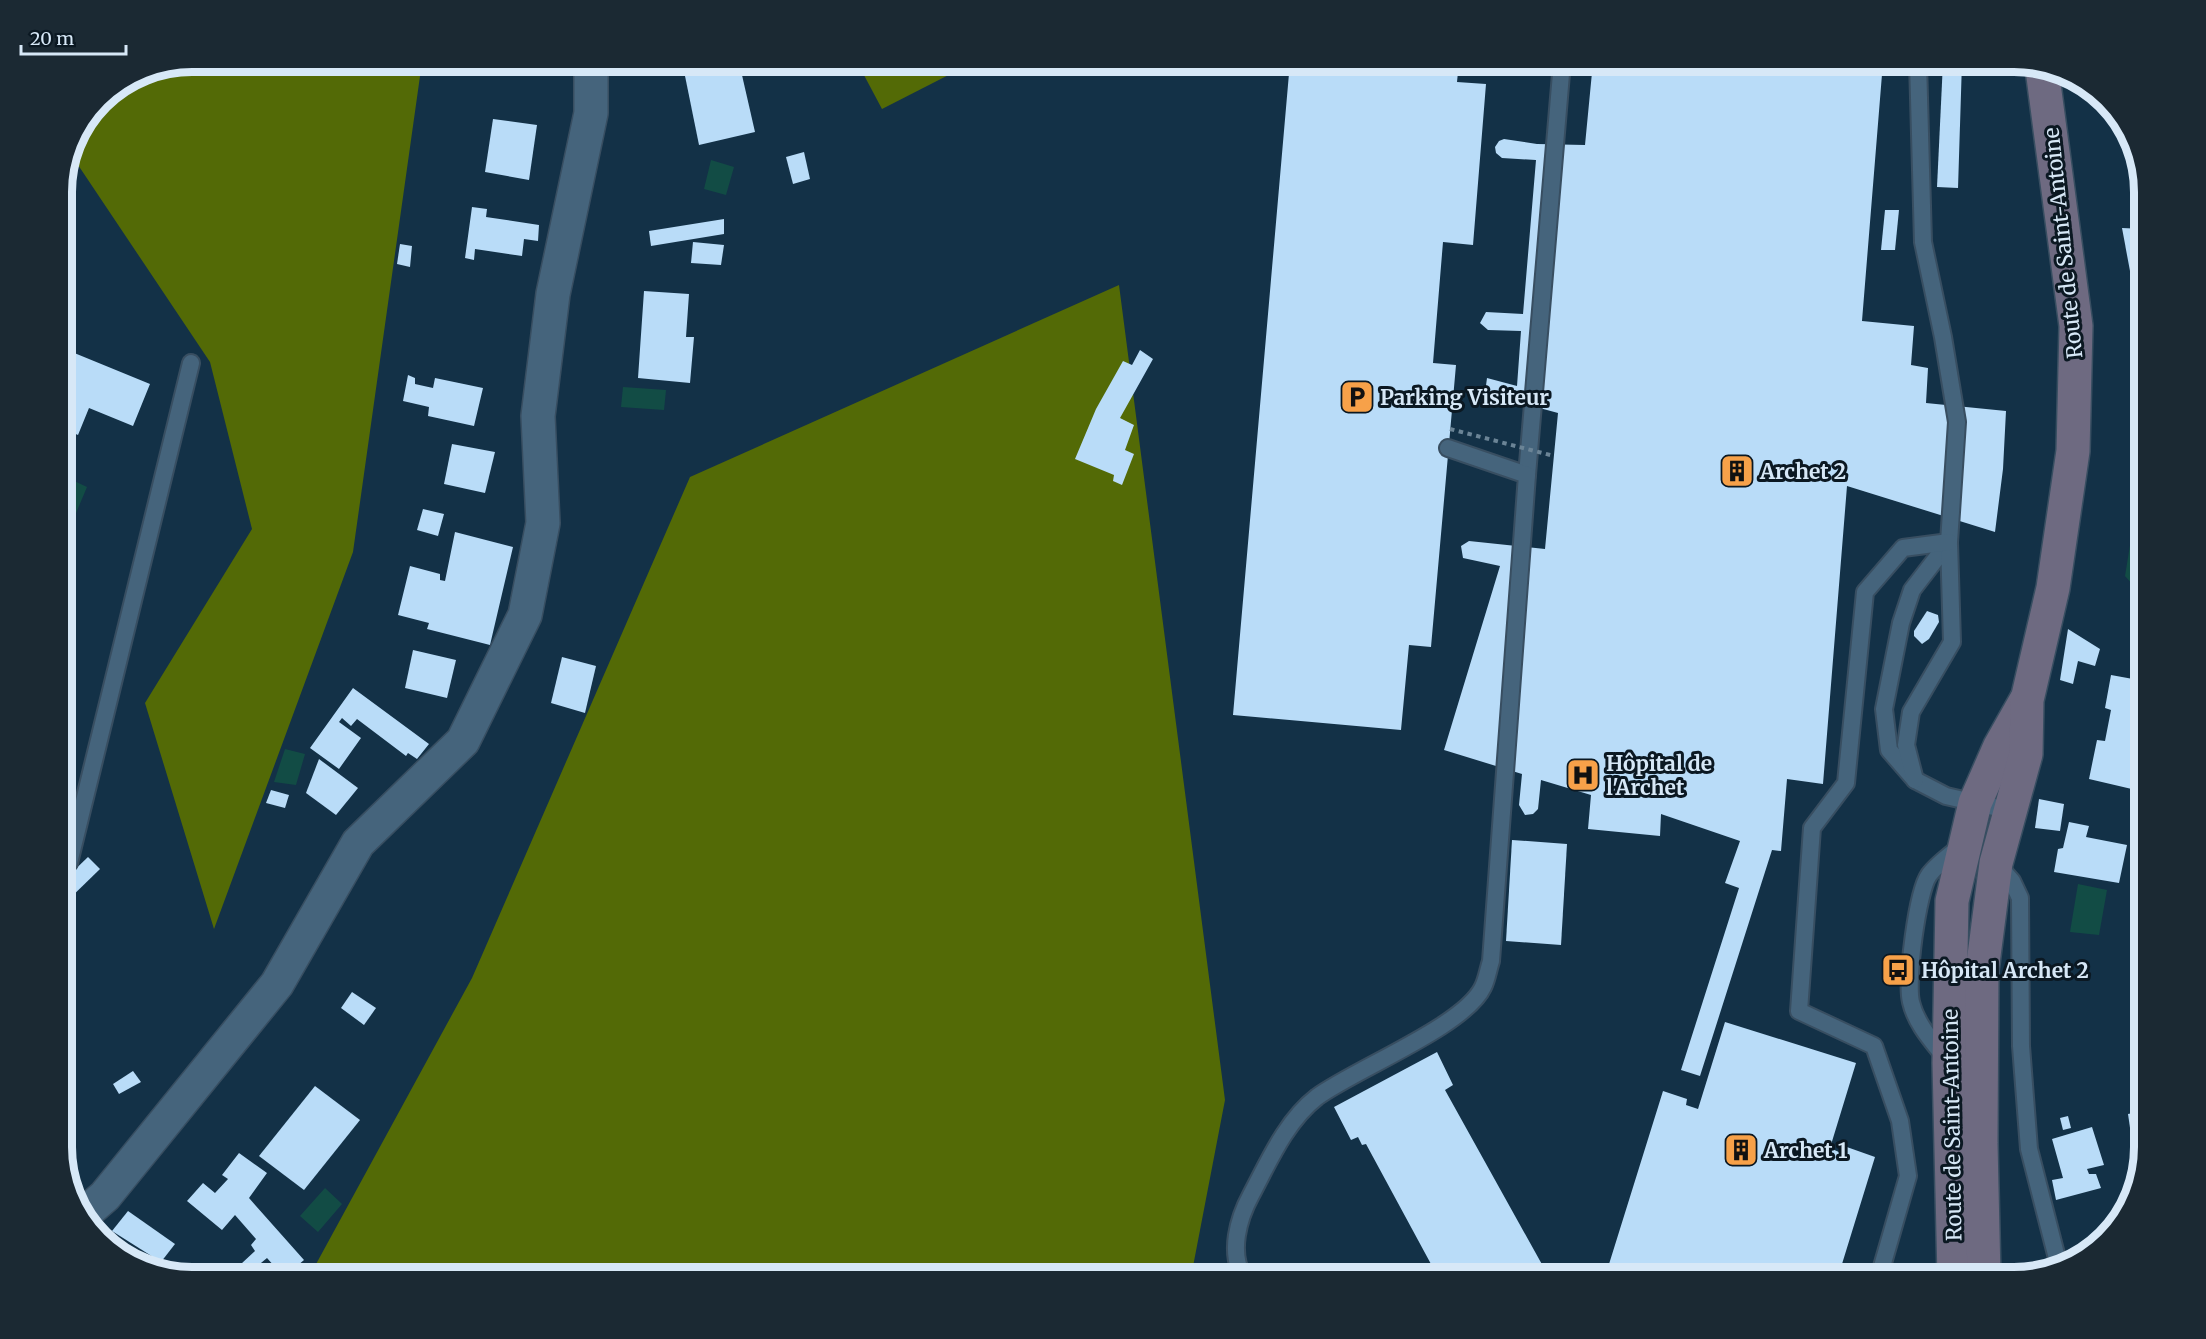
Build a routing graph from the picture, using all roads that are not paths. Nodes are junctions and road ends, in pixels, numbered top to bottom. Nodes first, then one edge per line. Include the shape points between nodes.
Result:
1 (591, 72) edge
2 (1561, 72) edge
3 (1918, 72) edge
4 (2043, 76) edge
5 (191, 363) dead end
6 (1449, 448) dead end
7 (1527, 475) junction
8 (1949, 542) junction
9 (2027, 700) junction
10 (1915, 780) junction
11 (1975, 802) junction
12 (2011, 811) junction
13 (1965, 843) junction
14 (72, 851) edge
15 (1996, 863) junction
16 (90, 1209) edge
17 (2057, 1259) edge
18 (1240, 1267) edge
19 (1882, 1267) edge
20 (1954, 1267) edge
21 (1984, 1267) edge

1 - 16 street via 591,112 554,294 538,416 543,523 525,615 463,741 358,843 277,984 105,1196
2 - 7 lane
3 - 8 lane via 1923,242 1944,337 1957,422
4 - 9 street, Route de Saint-Antoine via 2076,326 2076,382 2067,507
5 - 14 lane
6 - 7 lane
7 - 18 lane via 1491,961 1483,989 1458,1016 1317,1097 1293,1119 1244,1209 1237,1233
8 - 10 lane via 1952,642 1911,712 1906,745
8 - 10 lane via 1912,590 1901,623 1884,709 1889,750
8 - 19 lane via 1903,548 1865,592 1846,783 1812,828 1799,1011 1874,1046 1900,1121 1908,1176
9 - 11 street, Route de Saint-Antoine via 2000,746
9 - 12 street, Route de Saint-Antoine via 2026,754
10 - 11 lane via 1946,796
11 - 12 lane
11 - 13 street, Route de Saint-Antoine
12 - 15 street, Route de Saint-Antoine
13 - 15 street via 1980,849
13 - 20 street, Route de Saint-Antoine via 1952,901 1949,1063
15 - 17 lane via 2012,881 2020,898 2021,1046 2029,1149
15 - 21 street, Route de Saint-Antoine via 1980,1011

